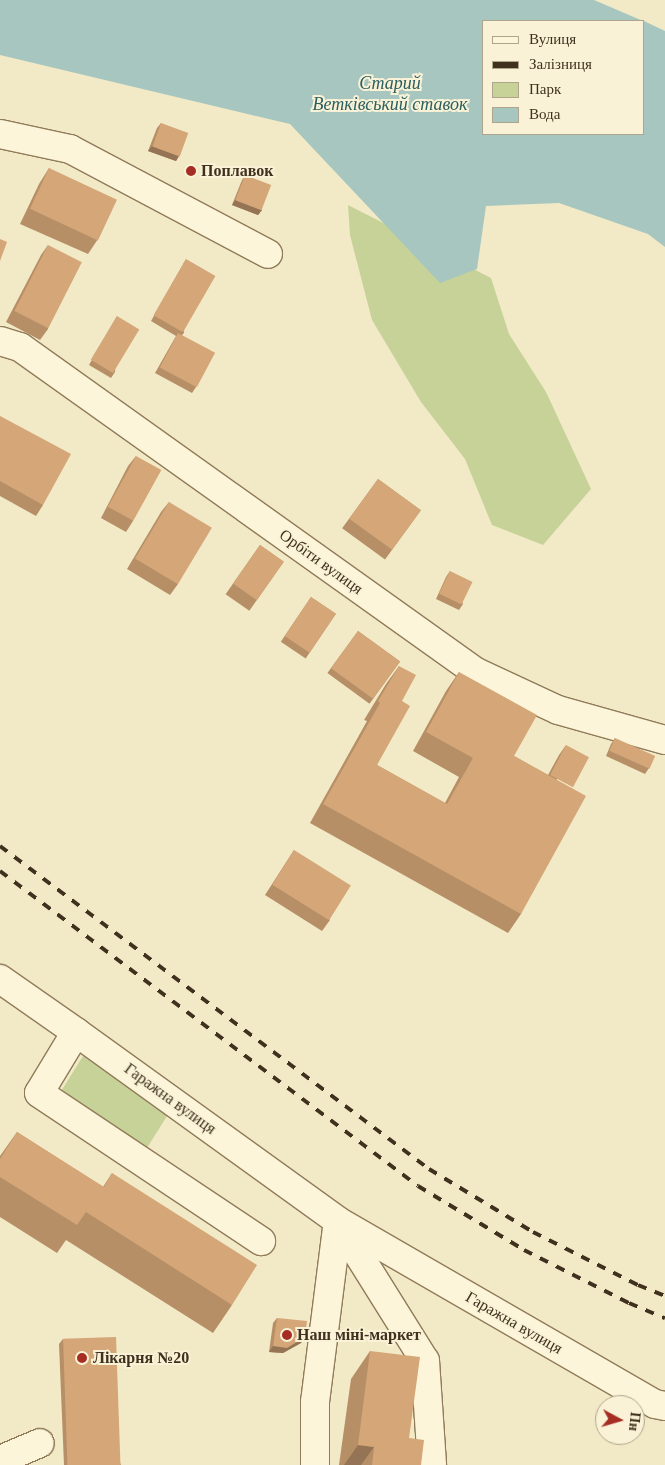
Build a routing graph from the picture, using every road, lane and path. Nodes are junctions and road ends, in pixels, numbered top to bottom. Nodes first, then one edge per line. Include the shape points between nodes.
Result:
1 (0, 134) edge
2 (268, 254) dead end
3 (0, 341) edge
4 (665, 740) edge
5 (0, 979) edge
6 (76, 1032) junction
7 (338, 1221) junction
8 (261, 1241) dead end
9 (665, 1406) edge
10 (40, 1443) dead end
11 (0, 1460) edge
12 (315, 1465) edge
13 (432, 1465) edge

1 - 2 street via 70,149
3 - 4 street, Орбіти вулиця via 20,347 476,672 558,710
5 - 6 street, Гаражна вулиця
6 - 7 street, Гаражна вулиця
6 - 8 street via 39,1093
7 - 9 street, Гаражна вулиця via 655,1404
7 - 12 street via 315,1402
7 - 13 street via 425,1361
10 - 11 street

